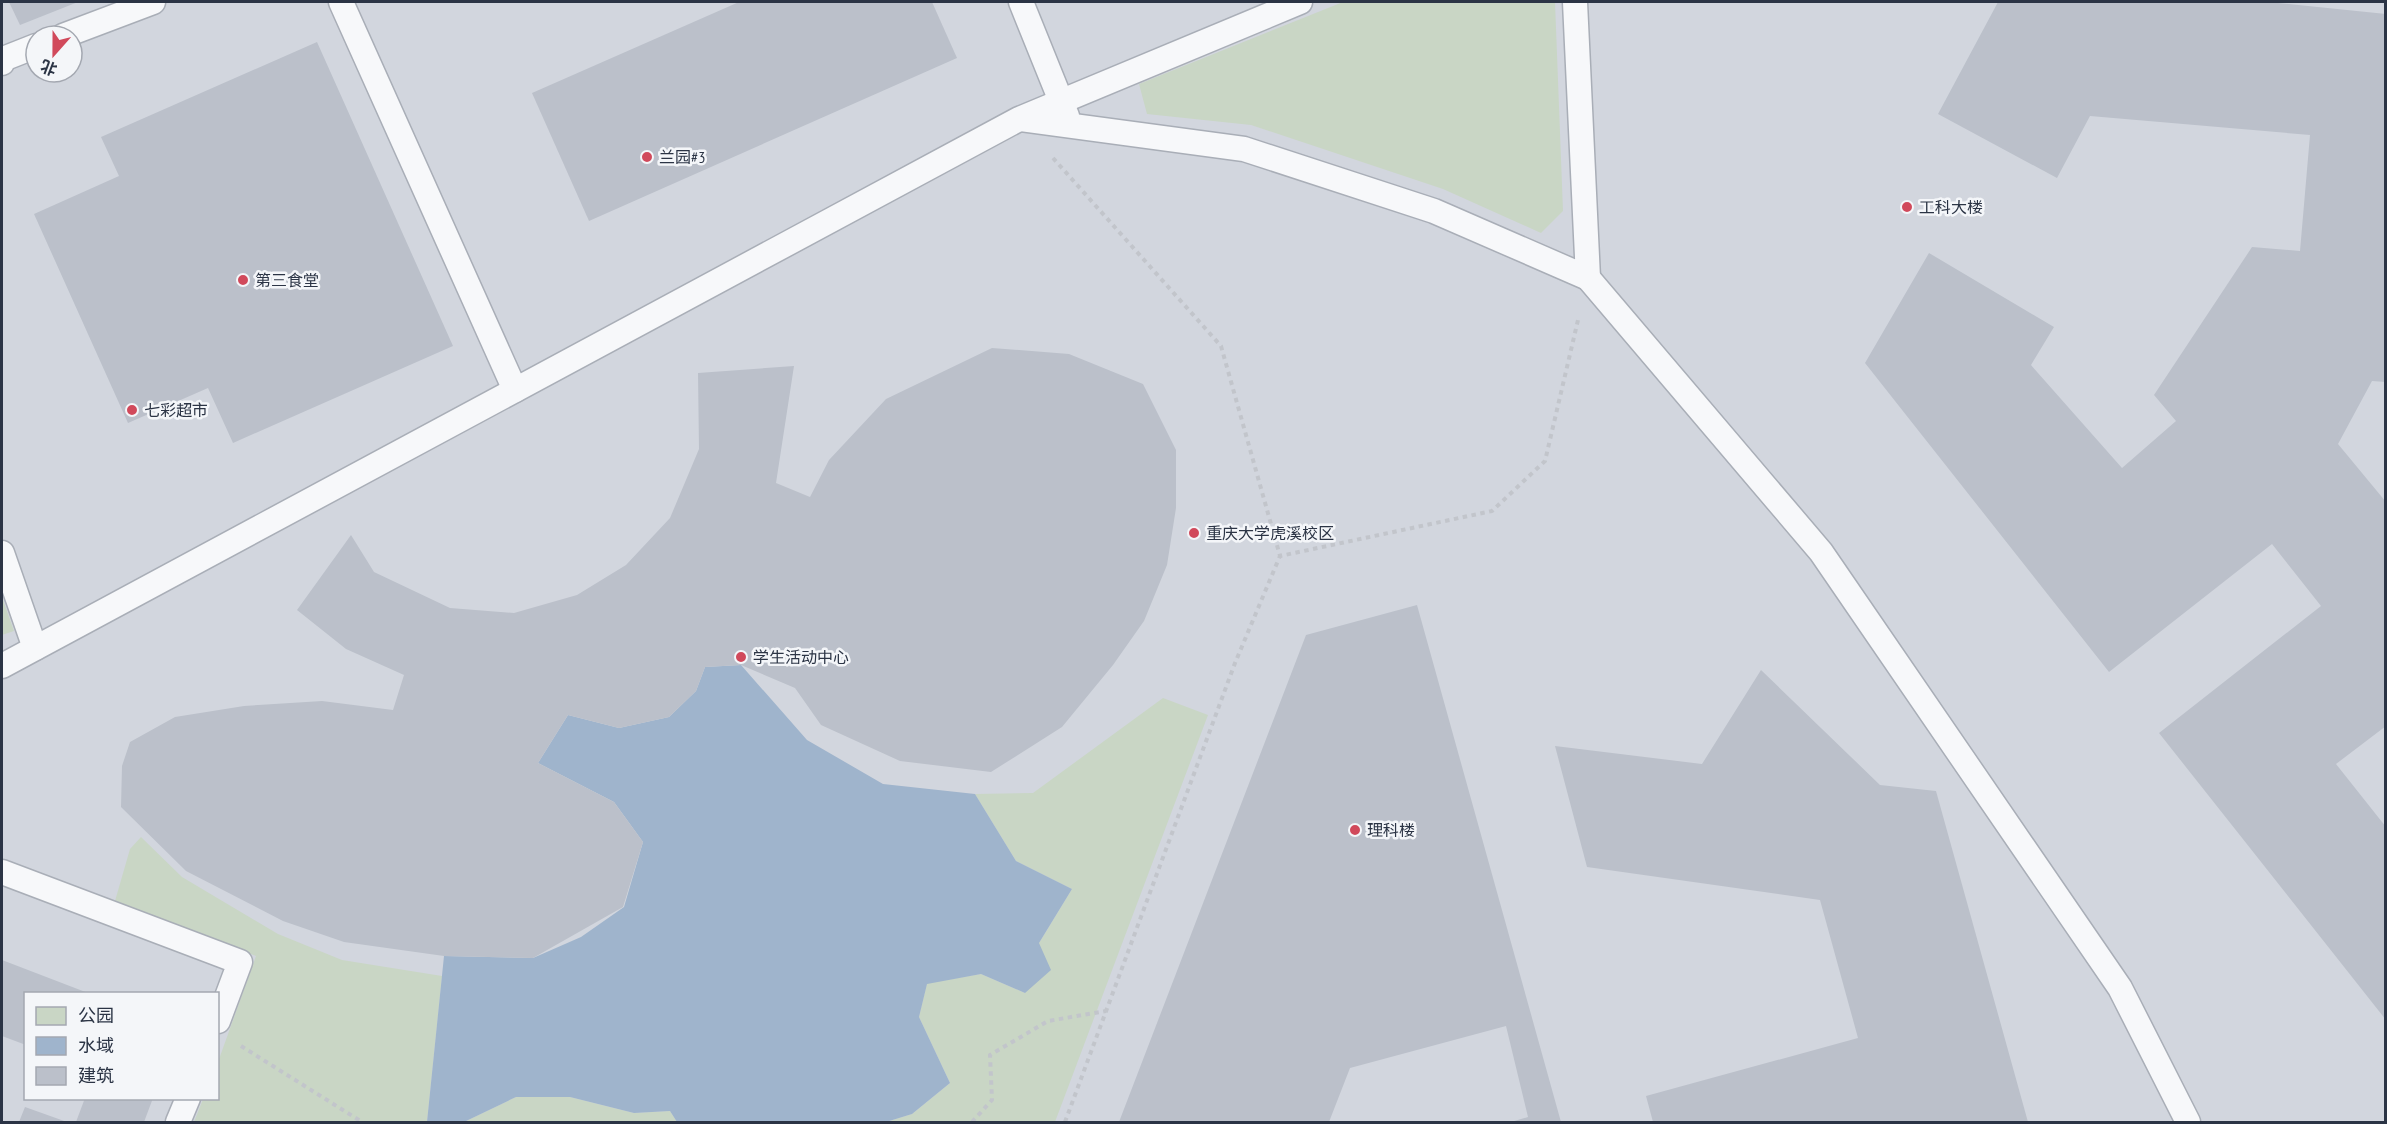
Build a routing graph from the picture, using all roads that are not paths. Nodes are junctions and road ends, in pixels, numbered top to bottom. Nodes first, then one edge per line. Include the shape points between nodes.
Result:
1 (153, 2) edge
2 (341, 2) edge
3 (1021, 2) edge
4 (1300, 2) edge
5 (1575, 2) edge
6 (84, 28) edge
7 (24, 51) edge
8 (2, 60) edge
9 (1063, 101) junction
10 (1019, 119) junction
11 (1070, 126) junction
12 (1588, 278) junction
13 (515, 390) junction
14 (2, 553) edge
15 (35, 648) junction
16 (2, 666) edge
17 (2, 872) edge
18 (219, 1018) edge
19 (187, 1100) edge
20 (178, 1122) edge
21 (2188, 1122) edge

1 - 6 lane
2 - 13 lane
3 - 9 lane
4 - 9 lane
5 - 12 lane
7 - 8 lane
9 - 10 lane
9 - 11 lane
10 - 11 lane
10 - 13 lane
11 - 12 lane via 1244,149 1434,211
12 - 21 lane via 1821,552 2120,988
13 - 15 lane
14 - 15 lane
15 - 16 lane
17 - 18 lane via 240,962
19 - 20 lane

